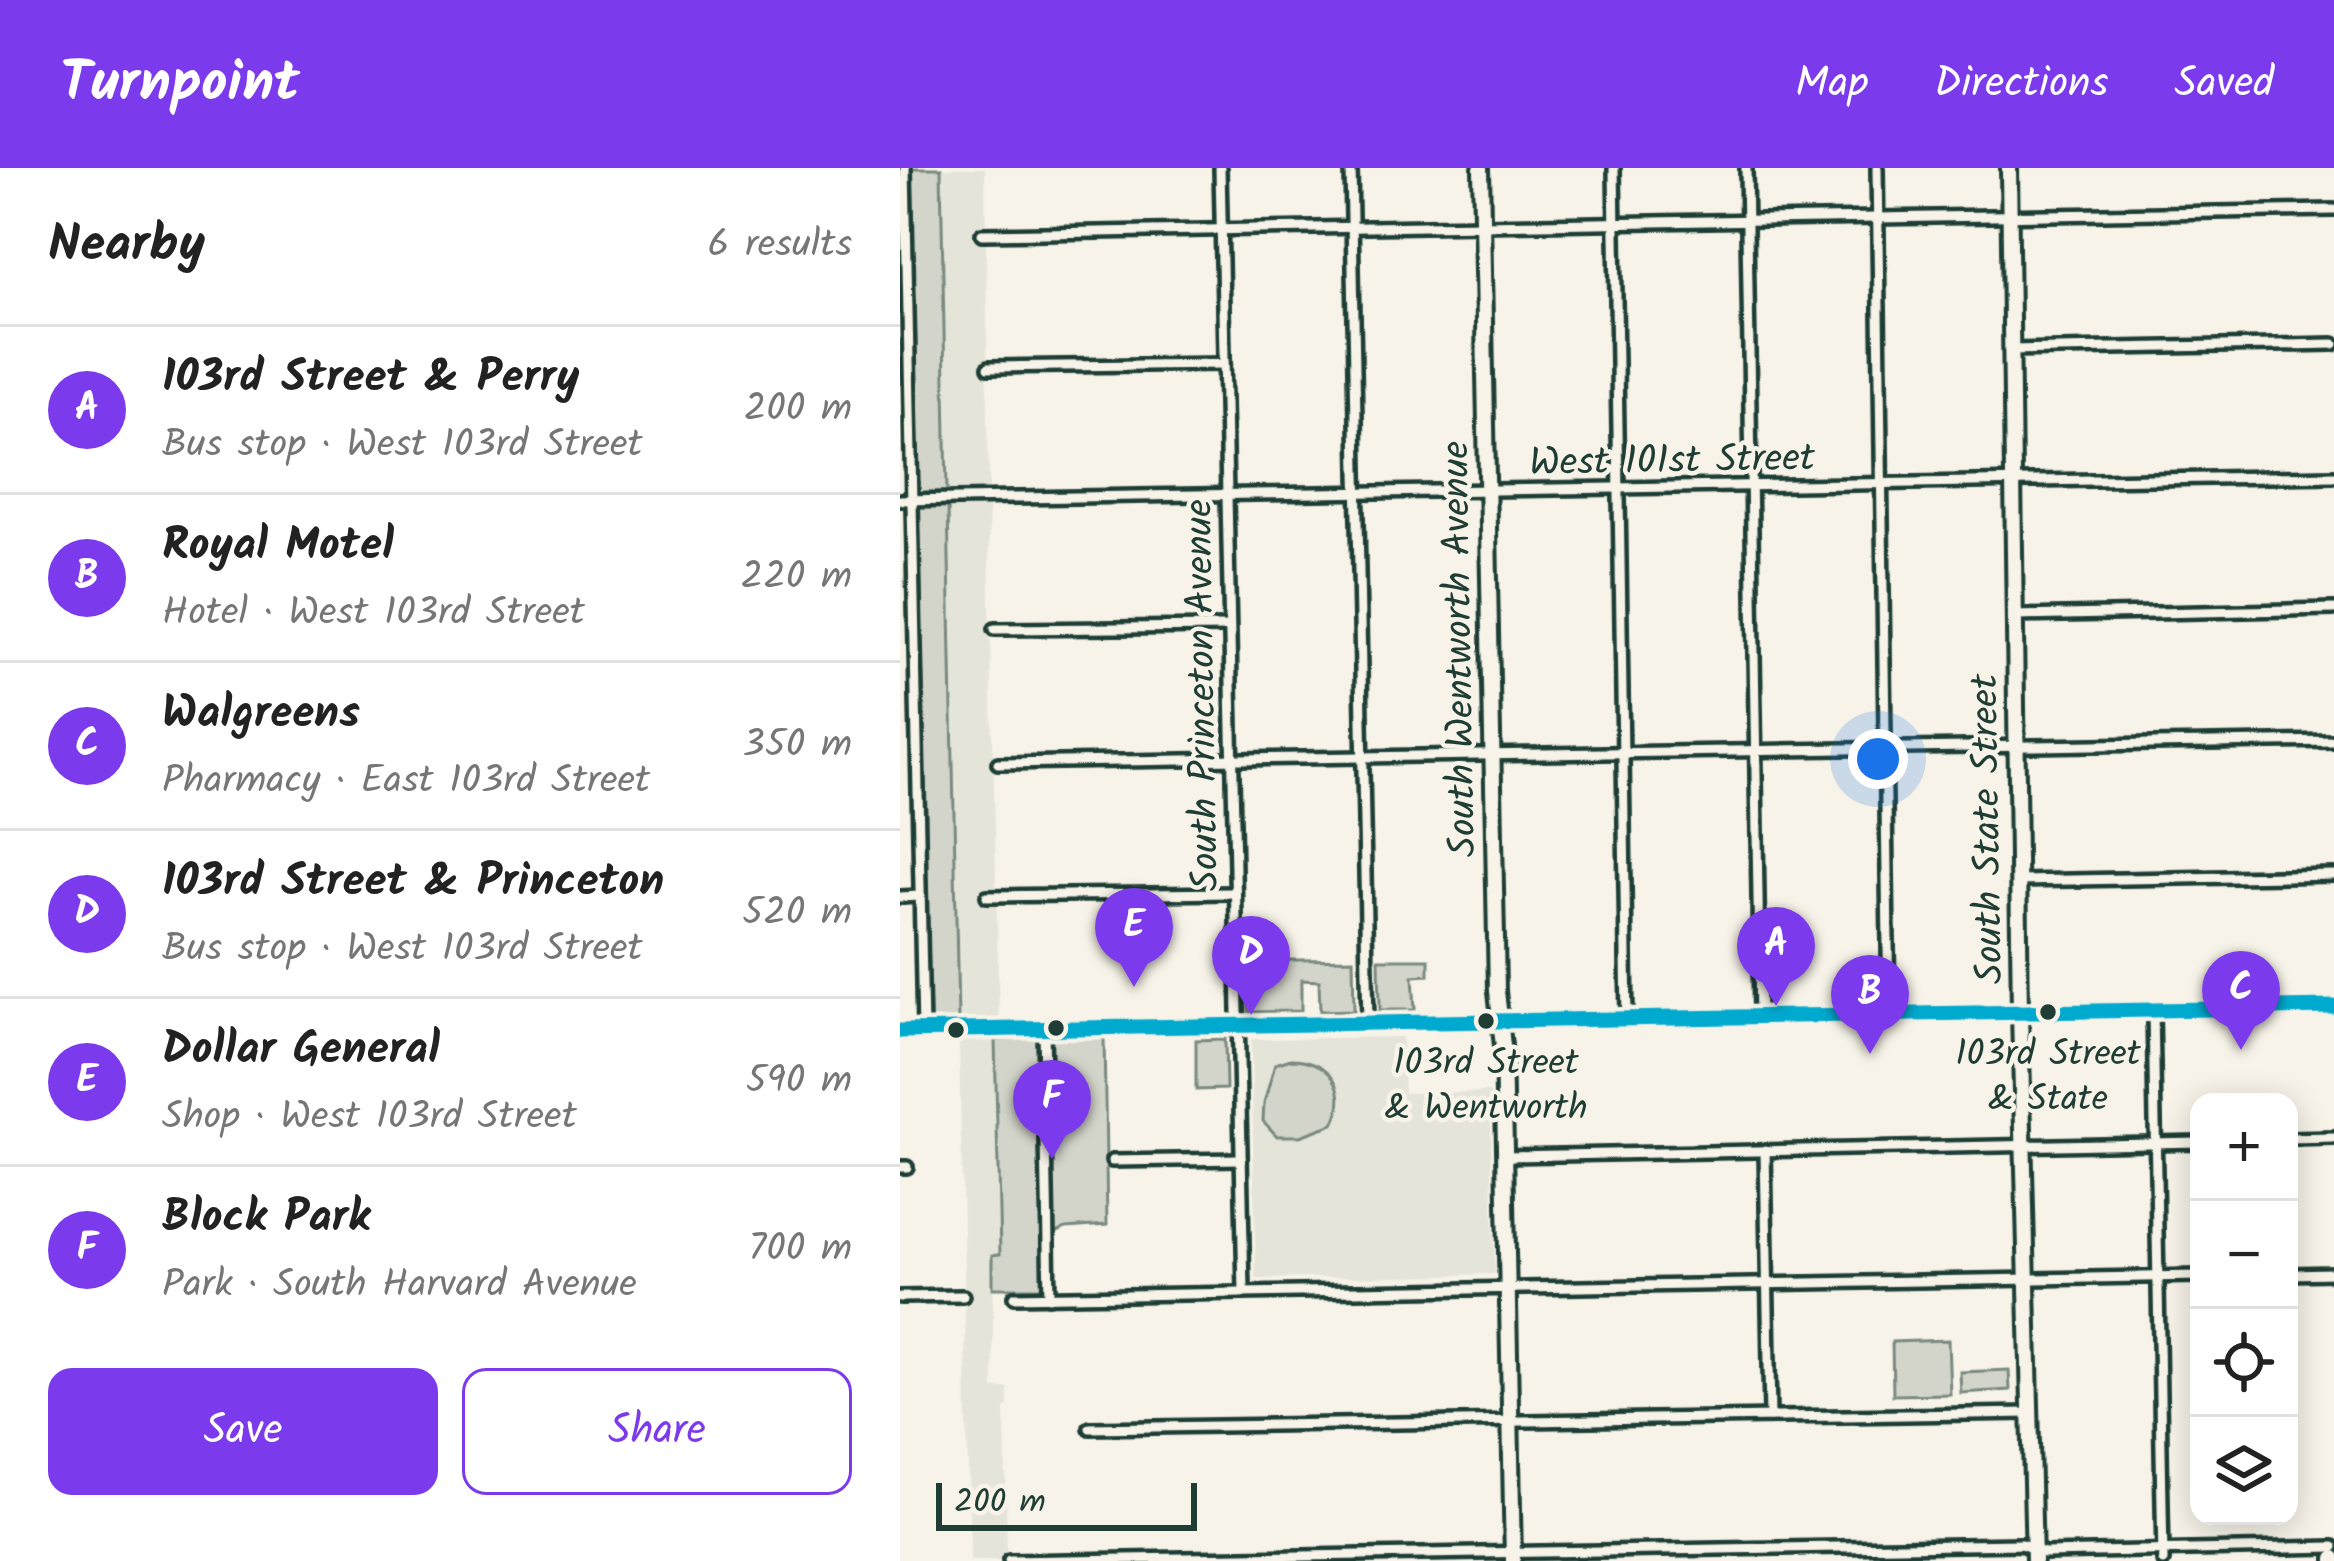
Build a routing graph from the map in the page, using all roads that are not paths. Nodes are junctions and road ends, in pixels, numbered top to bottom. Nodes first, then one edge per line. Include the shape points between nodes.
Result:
1 (905, 168) edge
2 (1220, 168) edge
3 (1351, 168) edge
4 (1481, 168) edge
5 (1614, 168) edge
6 (1746, 168) edge
7 (1877, 168) edge
8 (2009, 168) edge
9 (2334, 210) edge
10 (2009, 217) junction
11 (1878, 219) junction
12 (1747, 221) junction
13 (1615, 224) junction
14 (1483, 226) junction
15 (1352, 228) junction
16 (1221, 230) junction
17 (982, 234) dead end
18 (903, 235) edge
19 (2334, 344) edge
20 (2011, 350) junction
21 (1224, 364) junction
22 (989, 367) dead end
23 (905, 368) edge
24 (2334, 476) edge
25 (2014, 482) junction
26 (1882, 484) junction
27 (1751, 487) junction
28 (1619, 489) junction
29 (1487, 491) junction
30 (1357, 493) junction
31 (1226, 495) junction
32 (906, 500) edge
33 (2334, 608) edge
34 (2016, 616) junction
35 (1229, 627) junction
36 (995, 629) dead end
37 (900, 634) edge
38 (915, 634) junction
39 (2334, 741) edge
40 (2017, 748) junction
41 (1886, 750) junction
42 (1755, 751) junction
43 (1624, 753) junction
44 (1492, 756) junction
45 (1362, 758) junction
46 (1232, 760) junction
47 (998, 764) dead end
48 (2334, 875) edge
49 (2018, 881) junction
50 (1234, 893) junction
51 (920, 896) junction
52 (987, 896) dead end
53 (900, 897) edge
54 (2334, 1007) edge
55 (2152, 1010) junction
56 (2020, 1013) junction
57 (1889, 1015) junction
58 (1760, 1017) junction
59 (1627, 1019) junction
60 (1500, 1021) junction
61 (1368, 1023) junction
62 (1237, 1025) junction
63 (1044, 1028) junction
64 (923, 1030) junction
65 (900, 1031) edge
66 (2334, 1138) edge
67 (2298, 1139) edge
68 (2190, 1142) edge
69 (2154, 1143) junction
70 (2024, 1146) junction
71 (1765, 1150) junction
72 (1505, 1156) junction
73 (1241, 1159) junction
74 (1112, 1161) dead end
75 (2334, 1273) edge
76 (2298, 1274) edge
77 (2157, 1276) junction
78 (2190, 1276) edge
79 (2027, 1279) junction
80 (1768, 1283) junction
81 (1508, 1287) junction
82 (1244, 1293) junction
83 (963, 1296) dead end
84 (900, 1297) edge
85 (1049, 1297) junction
86 (1015, 1298) dead end
87 (2030, 1413) junction
88 (1770, 1417) junction
89 (1510, 1420) junction
90 (1090, 1428) dead end
91 (2334, 1547) edge
92 (1774, 1555) edge
93 (2034, 1555) edge
94 (1644, 1556) edge
95 (2163, 1556) edge
96 (1513, 1557) edge
97 (1009, 1561) edge

1 - 18 street
2 - 16 street, South Princeton Avenue
3 - 15 street
4 - 14 street, South Wentworth Avenue
5 - 13 street
6 - 12 street
7 - 11 street
8 - 10 street, South State Street
9 - 10 street
10 - 11 street
10 - 20 street, South State Street
11 - 12 street
11 - 26 street
12 - 13 street
12 - 27 street
13 - 14 street
13 - 28 street
14 - 15 street
14 - 29 street, South Wentworth Avenue
15 - 16 street
15 - 30 street
16 - 17 street
16 - 21 street, South Princeton Avenue
18 - 23 street
19 - 20 street
20 - 25 street, South State Street
21 - 22 street
21 - 31 street, South Princeton Avenue
23 - 32 street
24 - 25 street, West 101st Street
25 - 26 street, West 101st Street
25 - 34 street, South State Street
26 - 27 street, West 101st Street
26 - 41 street
27 - 28 street, West 101st Street
27 - 42 street
28 - 29 street, West 101st Street
28 - 43 street
29 - 30 street, West 101st Street
29 - 44 street, South Wentworth Avenue
30 - 31 street, West 101st Street
30 - 45 street
31 - 32 street, West 101st Street
31 - 35 street, South Princeton Avenue
32 - 38 street
33 - 34 street
34 - 40 street, South State Street
35 - 36 street
35 - 46 street, South Princeton Avenue
37 - 38 street
38 - 51 street
39 - 40 street
40 - 41 street
40 - 49 street, South State Street
41 - 42 street
41 - 57 street
42 - 43 street
42 - 58 street
43 - 44 street
43 - 59 street
44 - 45 street
44 - 60 street, South Wentworth Avenue
45 - 46 street
45 - 61 street
46 - 47 street
46 - 50 street, South Princeton Avenue
48 - 49 street
49 - 56 street, South State Street
50 - 52 street
50 - 62 street, South Princeton Avenue
51 - 53 street
51 - 64 street
54 - 55 street
55 - 56 street
55 - 69 street
56 - 57 street
56 - 70 street, South State Street
57 - 58 street
58 - 59 street
59 - 60 street
60 - 61 street
60 - 72 street, South Wentworth Avenue
61 - 62 street
62 - 63 street
62 - 73 street, South Princeton Avenue
63 - 64 street
63 - 85 street
64 - 65 street
66 - 67 street
68 - 69 street
69 - 70 street
69 - 77 street
70 - 71 street
70 - 79 street, South State Street
71 - 72 street
71 - 80 street
72 - 81 street, South Wentworth Avenue
73 - 74 street
73 - 82 street, South Princeton Avenue
75 - 76 street
77 - 78 street
77 - 79 street
77 - 95 street
79 - 80 street
79 - 87 street, South State Street
80 - 81 street
80 - 88 street
81 - 82 street
81 - 89 street, South Wentworth Avenue
82 - 85 street
83 - 84 street
85 - 86 street
87 - 88 street
87 - 93 street, South State Street
88 - 89 street
89 - 90 street
89 - 96 street, South Wentworth Avenue
91 - 95 street
92 - 93 street via 2024,1544
92 - 94 street
93 - 95 street
94 - 96 street
96 - 97 street

